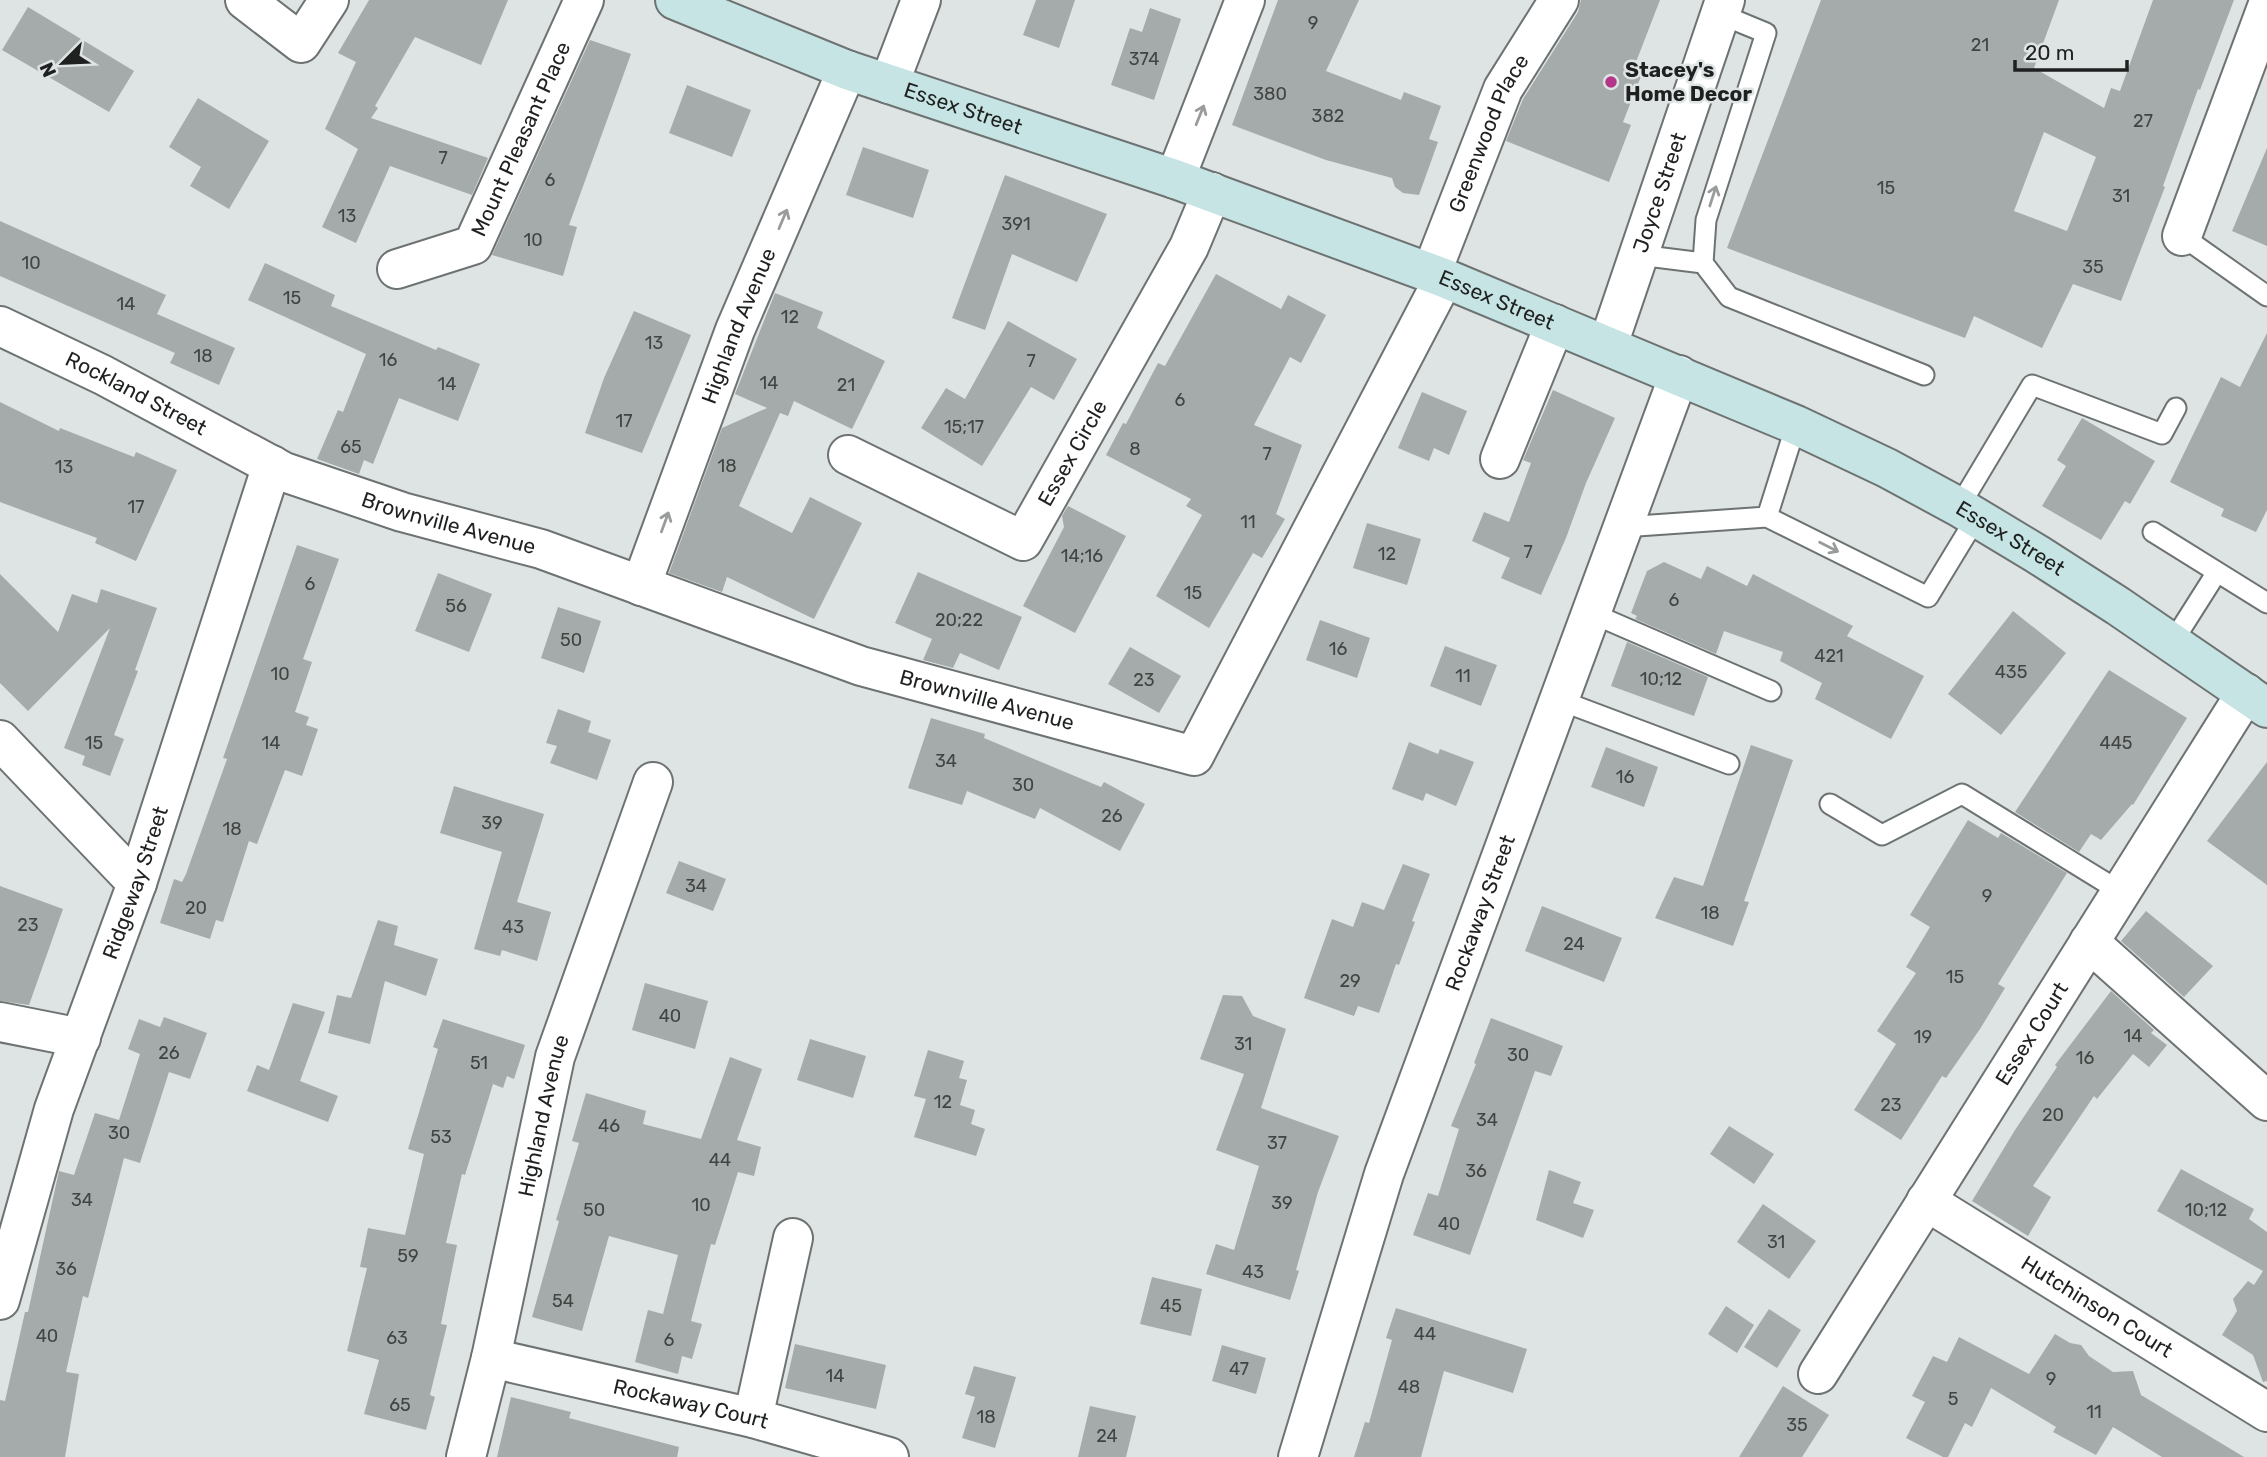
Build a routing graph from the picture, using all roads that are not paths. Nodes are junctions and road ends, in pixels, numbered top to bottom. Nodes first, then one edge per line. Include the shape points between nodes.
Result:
1 (245, 0) edge
2 (329, 0) edge
3 (584, 0) edge
4 (676, 0) edge
5 (921, 0) edge
6 (1245, 0) edge
7 (1559, 0) edge
8 (1722, 7) edge
9 (2267, 7) edge
10 (847, 70) junction
11 (888, 84) junction
12 (1175, 179) junction
13 (1212, 192) junction
14 (2182, 236) joint
15 (1639, 255) junction
16 (1703, 263) junction
17 (397, 269) dead end
18 (1438, 276) junction
19 (2267, 296) edge
20 (1556, 324) junction
21 (0, 326) edge
22 (1608, 345) junction
23 (1679, 375) junction
24 (1924, 375) dead end
25 (2176, 408) dead end
26 (1796, 425) junction
27 (848, 454) dead end
28 (1500, 459) dead end
29 (272, 465) junction
30 (1967, 512) junction
31 (1768, 517) junction
32 (1623, 527) junction
33 (2152, 532) dead end
34 (2217, 572) junction
35 (641, 586) junction
36 (2267, 603) edge
37 (1591, 613) junction
38 (2172, 643) junction
39 (1771, 691) dead end
40 (1559, 700) junction
41 (2256, 700) edge
42 (0, 740) edge
43 (1729, 765) dead end
44 (653, 782) dead end
45 (1830, 804) dead end
46 (137, 883) junction
47 (2121, 892) junction
48 (2089, 942) junction
49 (0, 1022) edge
50 (81, 1038) junction
51 (2267, 1101) edge
52 (1926, 1202) junction
53 (793, 1238) dead end
54 (0, 1300) edge
55 (491, 1359) junction
56 (1818, 1374) dead end
57 (2267, 1412) edge
58 (752, 1418) junction
59 (467, 1457) edge
60 (889, 1457) edge
61 (1298, 1457) edge

1 - 2 street via 301,43
3 - 17 street, Mount Pleasant Place via 474,245
4 - 10 main road, Essex Street
5 - 11 street
12 -> 6 street
7 - 18 street, Greenwood Place via 1503,89
8 - 15 street, Joyce Street
16 -> 8 lane via 1706,220 1766,33
9 - 14 street
10 - 11 main road, Essex Street
35 -> 10 street, Highland Avenue via 736,330
11 - 12 main road, Essex Street
12 - 13 main road, Essex Street
13 - 18 main road, Essex Street
13 - 27 street, Essex Circle via 1189,247 1023,541
14 - 19 lane
15 - 16 lane
15 - 22 street, Joyce Street
16 - 24 lane via 1729,298
18 - 20 main road, Essex Street
18 - 35 street, Brownville Avenue via 1194,756 861,666
20 - 22 main road, Essex Street
20 - 28 street
21 - 29 street, Rockland Street
22 - 23 main road, Essex Street
23 - 26 main road, Essex Street
23 - 32 street, Rockaway Street
25 - 30 lane via 2162,434 2032,384
26 - 30 main road, Essex Street
26 - 31 lane
29 - 35 street, Brownville Avenue via 402,512 541,549
29 - 46 street, Ridgeway Street
31 -> 30 lane via 1928,597
30 - 38 main road, Essex Street
31 - 32 lane
32 - 37 street, Rockaway Street
33 - 34 lane
34 - 36 lane
34 - 38 lane
37 - 39 lane
37 - 40 street, Rockaway Street
38 - 41 main road, Essex Street
40 - 43 lane
40 - 61 street, Rockaway Street via 1384,1174
41 - 47 street, Essex Court
42 - 46 street
44 - 55 street, Highland Avenue via 555,1057
45 - 47 lane via 1882,835 1962,794
46 - 50 street, Ridgeway Street
47 - 48 street, Essex Court
48 - 51 street
48 - 52 street, Essex Court
49 - 50 street
50 - 54 street, Ridgeway Street via 54,1109
52 - 56 street, Essex Court
52 - 57 street, Hutchinson Court
53 - 58 street
55 - 58 street, Rockaway Court
55 - 59 street, Highland Avenue
58 - 60 street, Rockaway Court

